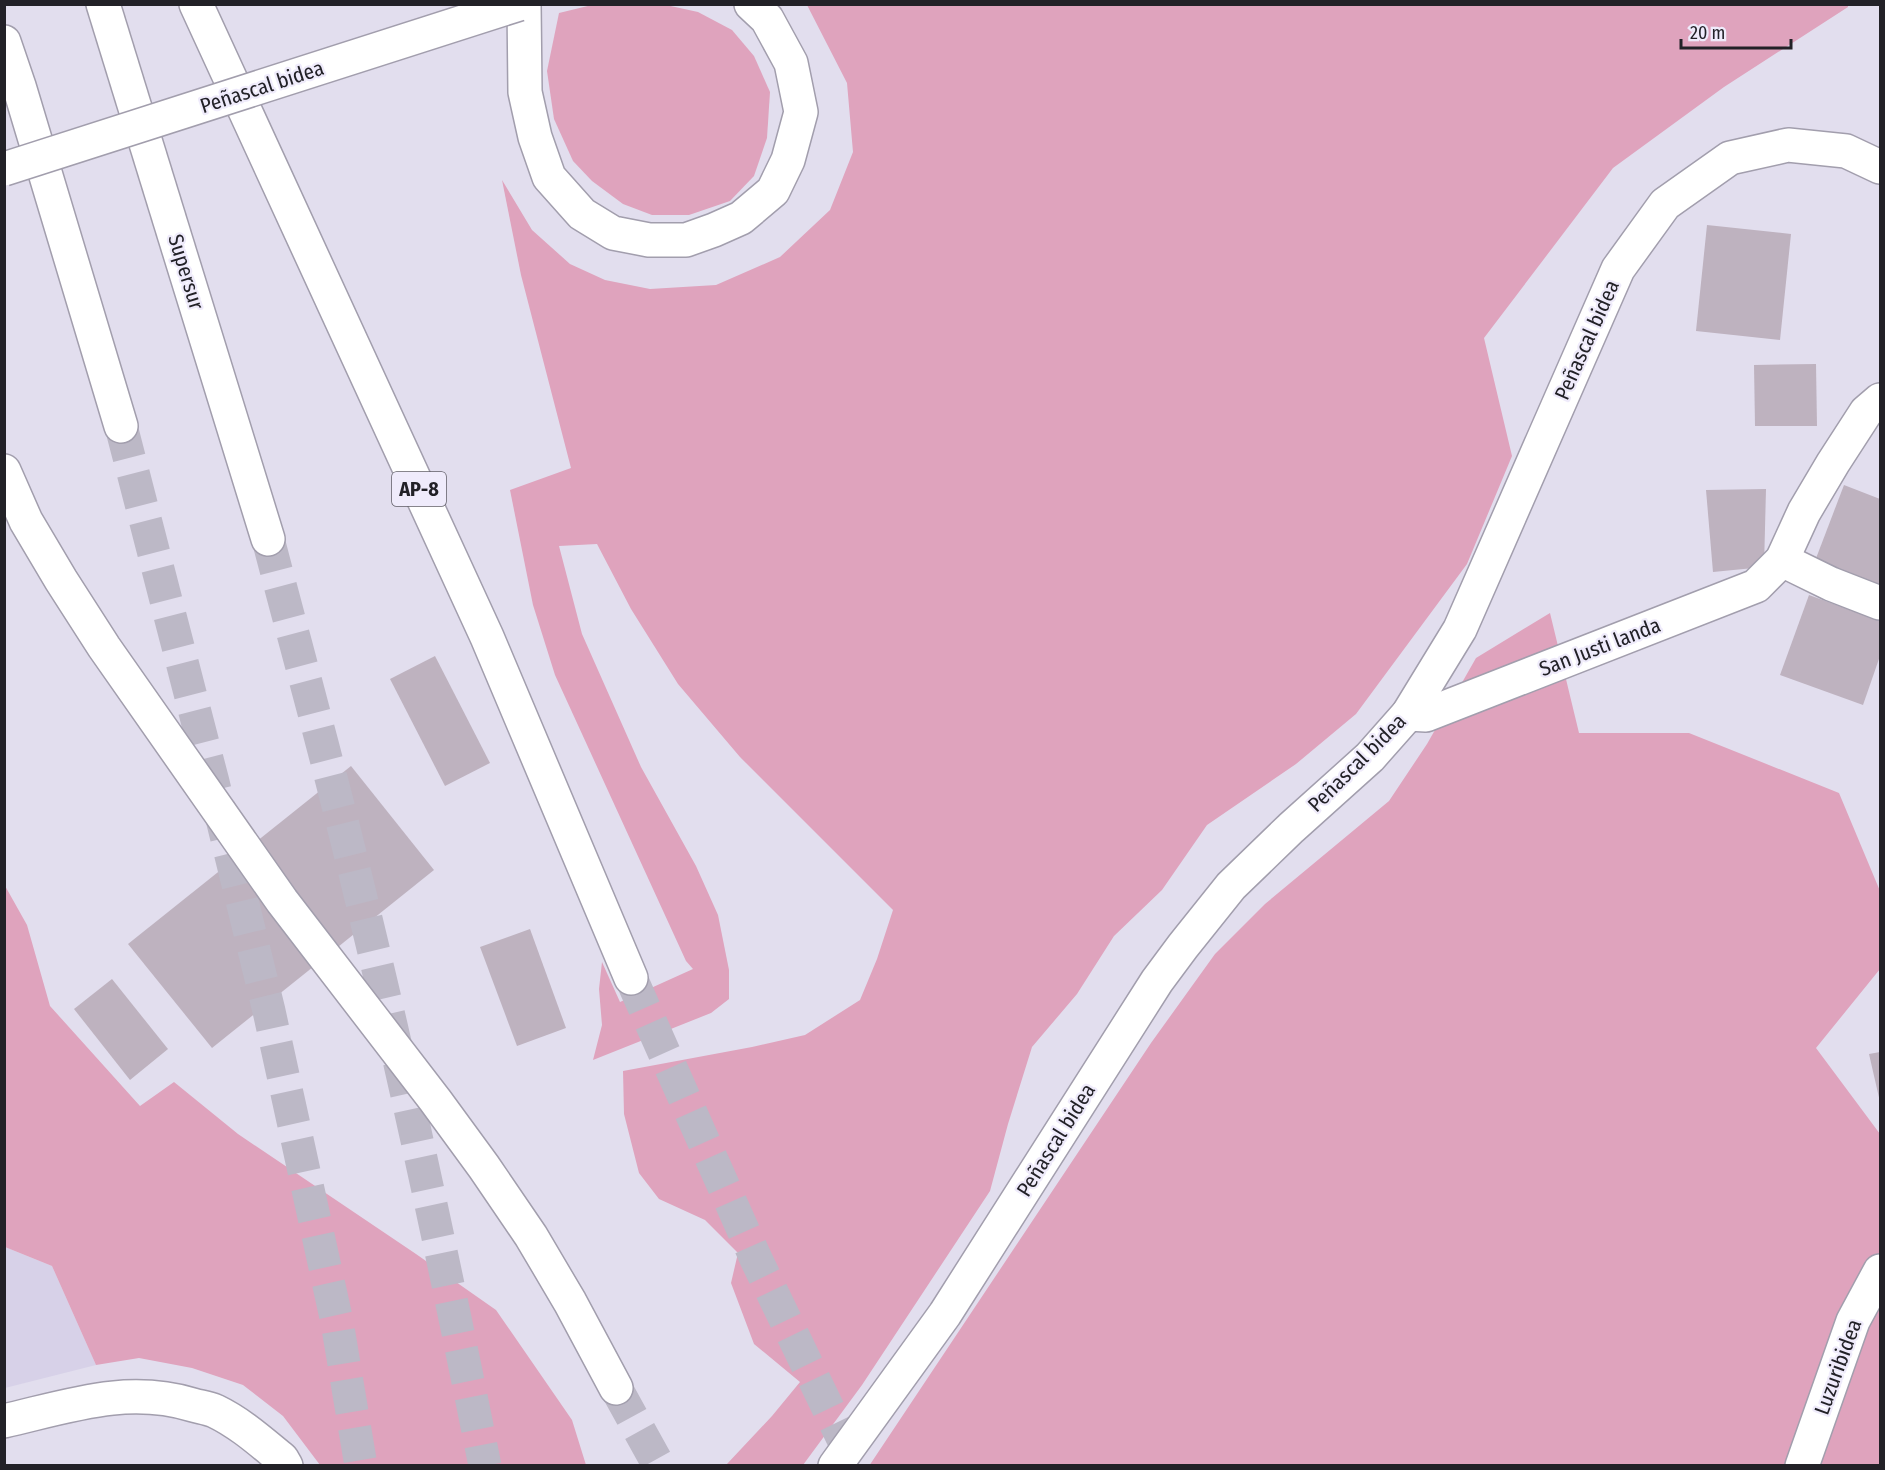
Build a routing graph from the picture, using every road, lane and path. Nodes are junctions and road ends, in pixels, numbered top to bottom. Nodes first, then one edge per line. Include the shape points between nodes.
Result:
1 (103, 4) edge
2 (196, 4) edge
3 (522, 4) edge
4 (751, 4) edge
5 (4, 42) edge
6 (1881, 167) edge
7 (4, 169) edge
8 (1881, 400) edge
9 (121, 426) tunnel mouth
10 (4, 471) edge
11 (268, 539) tunnel mouth
12 (1782, 560) junction
13 (1881, 603) edge
14 (1408, 714) junction
15 (631, 978) tunnel mouth
16 (1881, 1270) edge
17 (616, 1388) tunnel mouth
18 (4, 1421) edge
19 (286, 1466) edge
20 (835, 1466) edge
21 (1802, 1466) edge

1 - 11 main road, Supersur
2 - 15 main road, AP-8 via 487,637
3 - 4 main road, Peñascal bidea via 525,92 549,177 582,214 613,233 686,240 741,218 773,190 789,160 801,112 791,63 767,19
3 - 7 main road, Peñascal bidea, bridge
5 - 9 main road
6 - 14 main road, Peñascal bidea via 1846,151 1788,145 1730,158 1665,204 1618,269 1460,629
8 - 12 main road, San Justi landa via 1866,412 1833,463
10 - 17 main road via 26,521 104,647 282,901 484,1167 531,1236
12 - 13 main road
12 - 14 main road, San Justi landa via 1756,586 1426,715
14 - 20 main road, Peñascal bidea via 1370,757 1231,886 1183,946 945,1314
16 - 21 main road, Luzuribidea via 1853,1321
18 - 19 main road via 109,1397 175,1399 213,1410 243,1427

